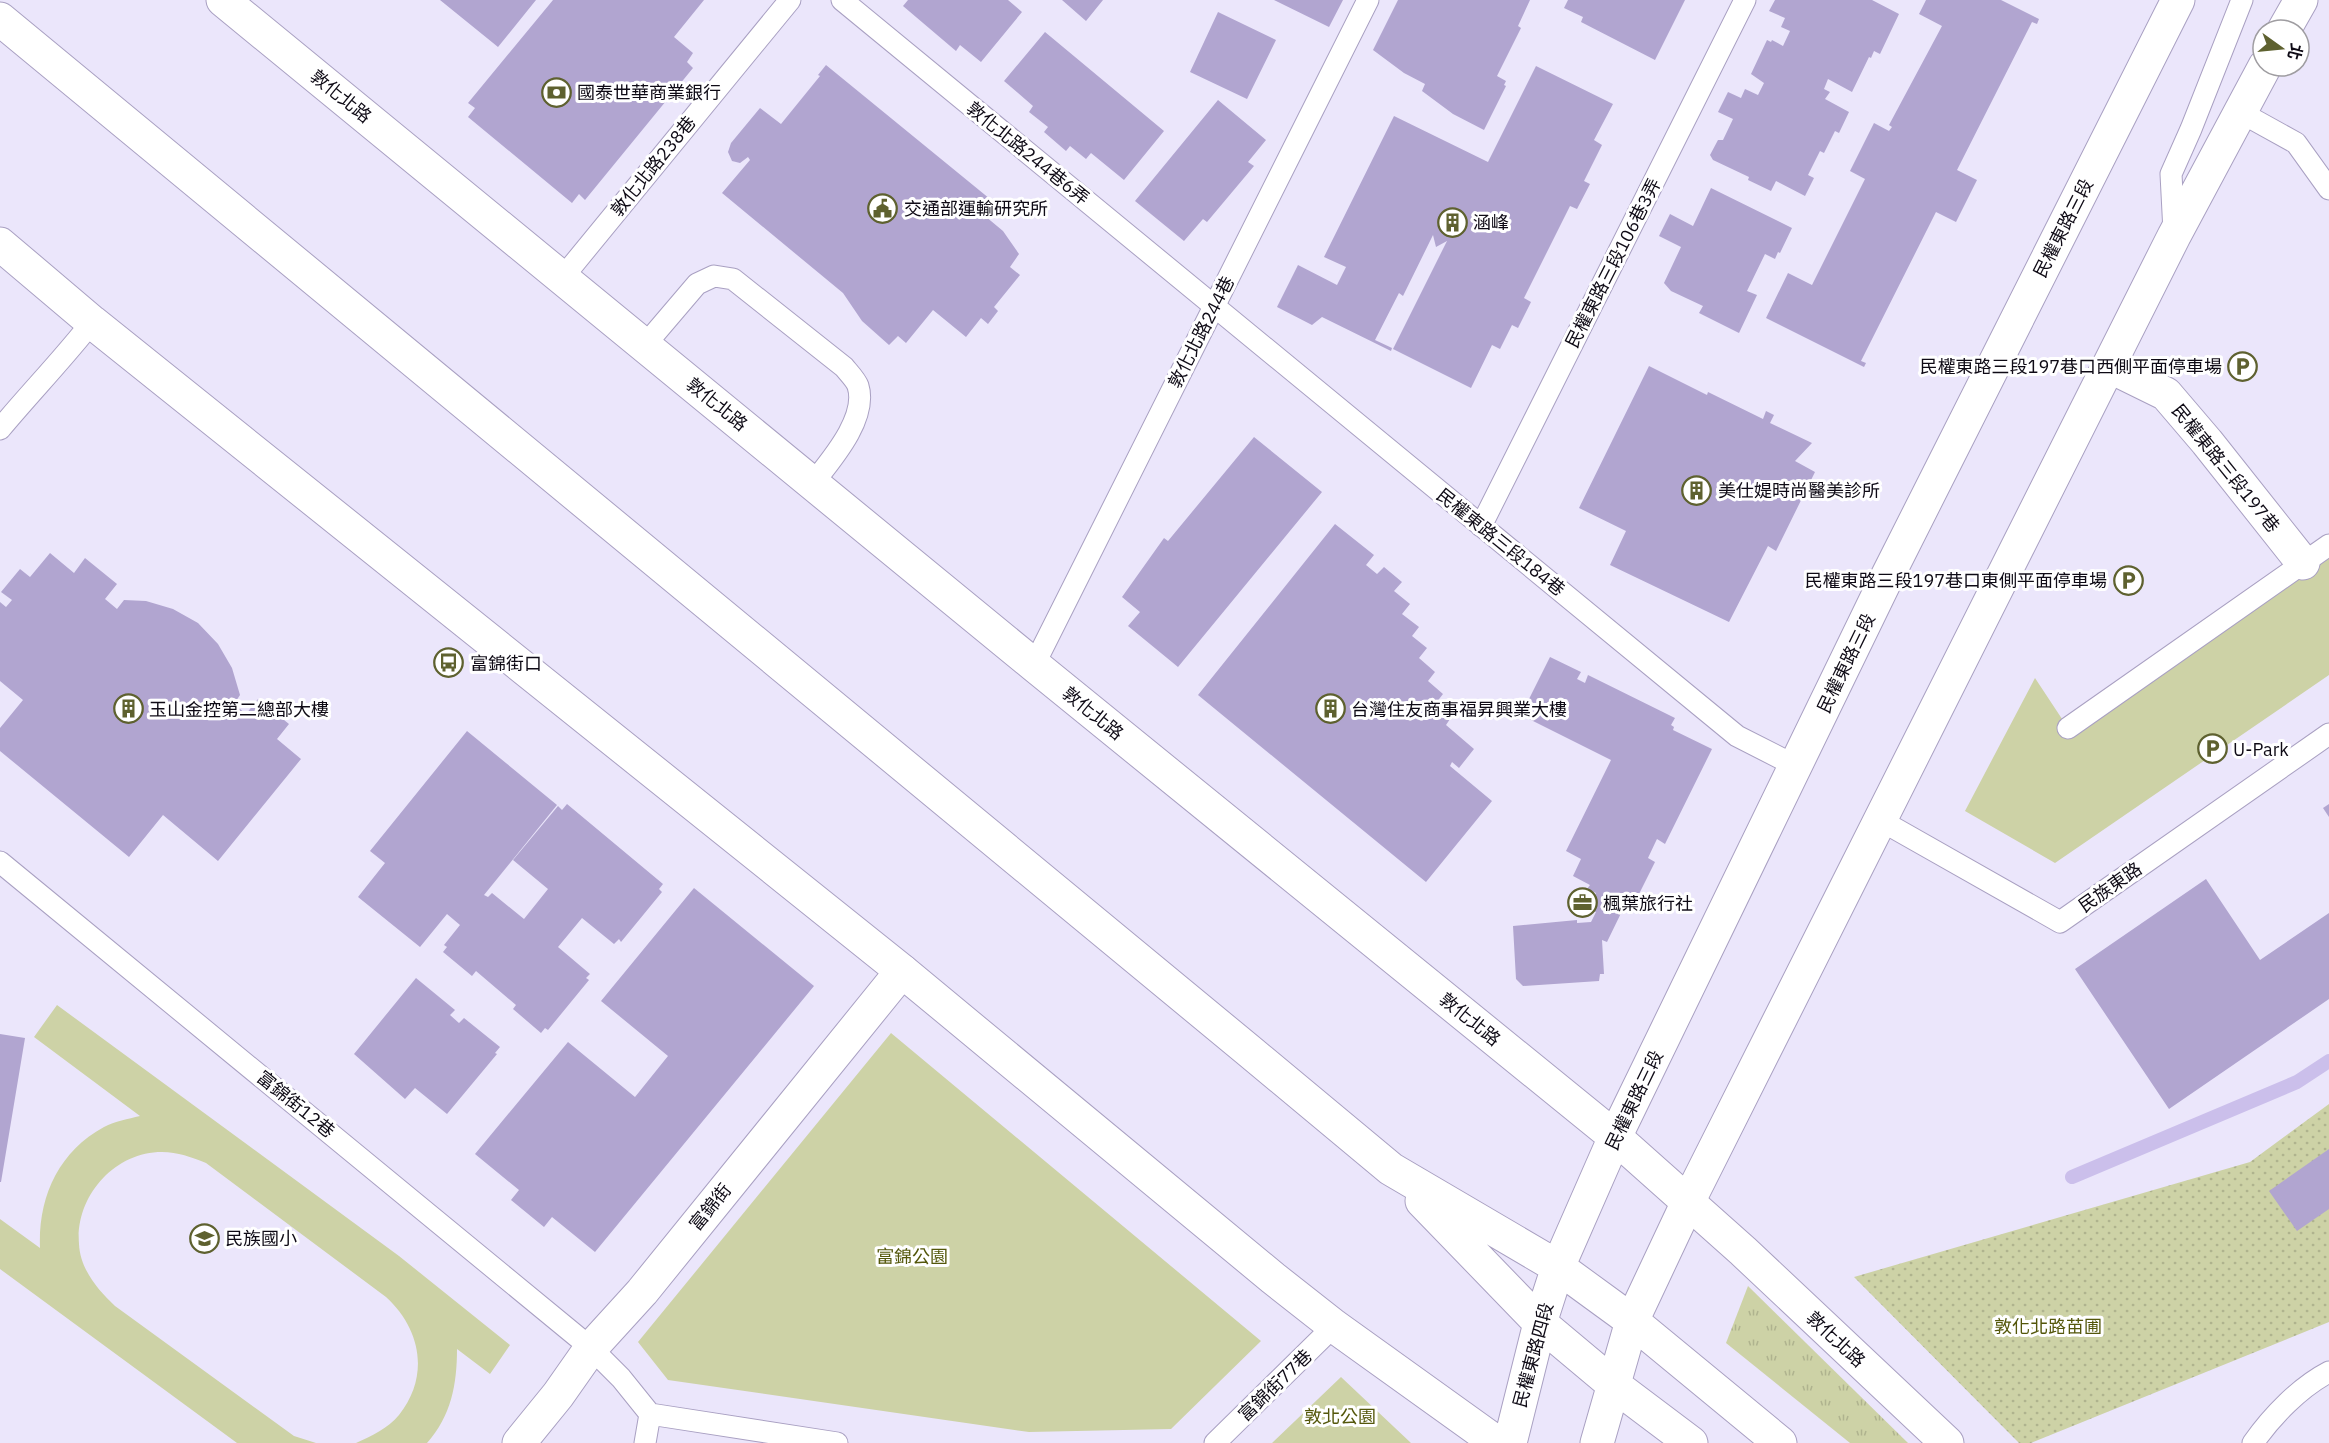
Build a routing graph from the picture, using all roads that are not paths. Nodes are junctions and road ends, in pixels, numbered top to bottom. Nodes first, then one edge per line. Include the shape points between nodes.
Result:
1 (223, 0) edge
2 (790, 0) edge
3 (842, 0) edge
4 (1368, 0) edge
5 (1745, 0) edge
6 (2178, 0) edge
7 (2242, 0) edge
8 (2301, 0) edge
9 (2291, 18) edge
10 (0, 19) edge
11 (2258, 78) edge
12 (2240, 112) junction
13 (2329, 189) edge
14 (2174, 236) junction
15 (0, 244) edge
16 (562, 277) junction
17 (1214, 306) junction
18 (92, 322) junction
19 (645, 345) junction
20 (2109, 366) junction
21 (0, 429) edge
22 (813, 483) junction
23 (1481, 526) junction
24 (2329, 545) edge
25 (2303, 563) junction
26 (1034, 665) junction
27 (2068, 728) dead end
28 (2329, 734) edge
29 (1796, 765) junction
30 (1880, 820) junction
31 (0, 862) edge
32 (902, 971) junction
33 (1615, 1137) junction
34 (1391, 1170) junction
35 (1688, 1202) junction
36 (1558, 1267) junction
37 (1632, 1321) junction
38 (1540, 1323) junction
39 (1334, 1326) junction
40 (591, 1348) junction
41 (2329, 1372) edge
42 (1614, 1385) junction
43 (650, 1414) junction
44 (519, 1443) edge
45 (645, 1443) edge
46 (837, 1443) edge
47 (1215, 1443) edge
48 (1497, 1443) edge
49 (1510, 1443) edge
50 (1597, 1443) edge
51 (1691, 1443) edge
52 (1780, 1443) edge
53 (1947, 1443) edge
54 (2253, 1443) edge

1 - 16 main road, 敦化北路
2 - 16 lane, 敦化北路238巷
3 - 17 lane, 敦化北路244巷6弄
4 - 17 lane, 敦化北路244巷
5 - 23 lane, 民權東路三段106巷3弄
6 - 29 main road, 民權東路三段
7 - 14 lane via 2171,174
8 - 9 main road
10 - 34 main road
11 - 12 main road
12 - 13 lane via 2296,143
12 - 14 main road
14 - 20 main road
15 - 18 main road
16 - 19 main road, 敦化北路
17 - 23 lane, 民權東路三段184巷
17 - 26 lane, 敦化北路244巷
18 - 21 lane
18 - 32 main road
19 - 22 main road, 敦化北路
19 - 22 lane via 697,284 714,276 734,279 844,367 858,386 858,412 841,447
20 - 25 main road, 民權東路三段197巷 via 2166,394 2212,438 2240,500
20 - 30 main road
22 - 26 main road, 敦化北路
23 - 29 lane, 民權東路三段184巷 via 1737,735
24 - 25 lane
25 - 27 lane
26 - 33 main road, 敦化北路
28 - 30 lane, 民族東路 via 2060,922
29 - 33 main road, 民權東路三段
30 - 35 main road
31 - 40 lane, 富錦街12巷
32 - 39 main road
32 - 40 main road, 富錦街 via 642,1292
33 - 35 main road, 敦化北路
33 - 36 main road, 民權東路三段
34 - 36 main road
34 - 38 main road
35 - 37 main road
35 - 53 main road, 敦化北路
36 - 37 main road
36 - 38 main road, 民權東路四段
37 - 42 main road
37 - 52 main road
38 - 42 main road
38 - 49 main road, 民權東路四段
39 - 47 lane, 富錦街77巷
39 - 48 main road
40 - 43 lane
40 - 44 main road, 富錦街
41 - 54 lane via 2310,1382
42 - 50 main road
42 - 51 main road
43 - 45 lane
43 - 46 lane

